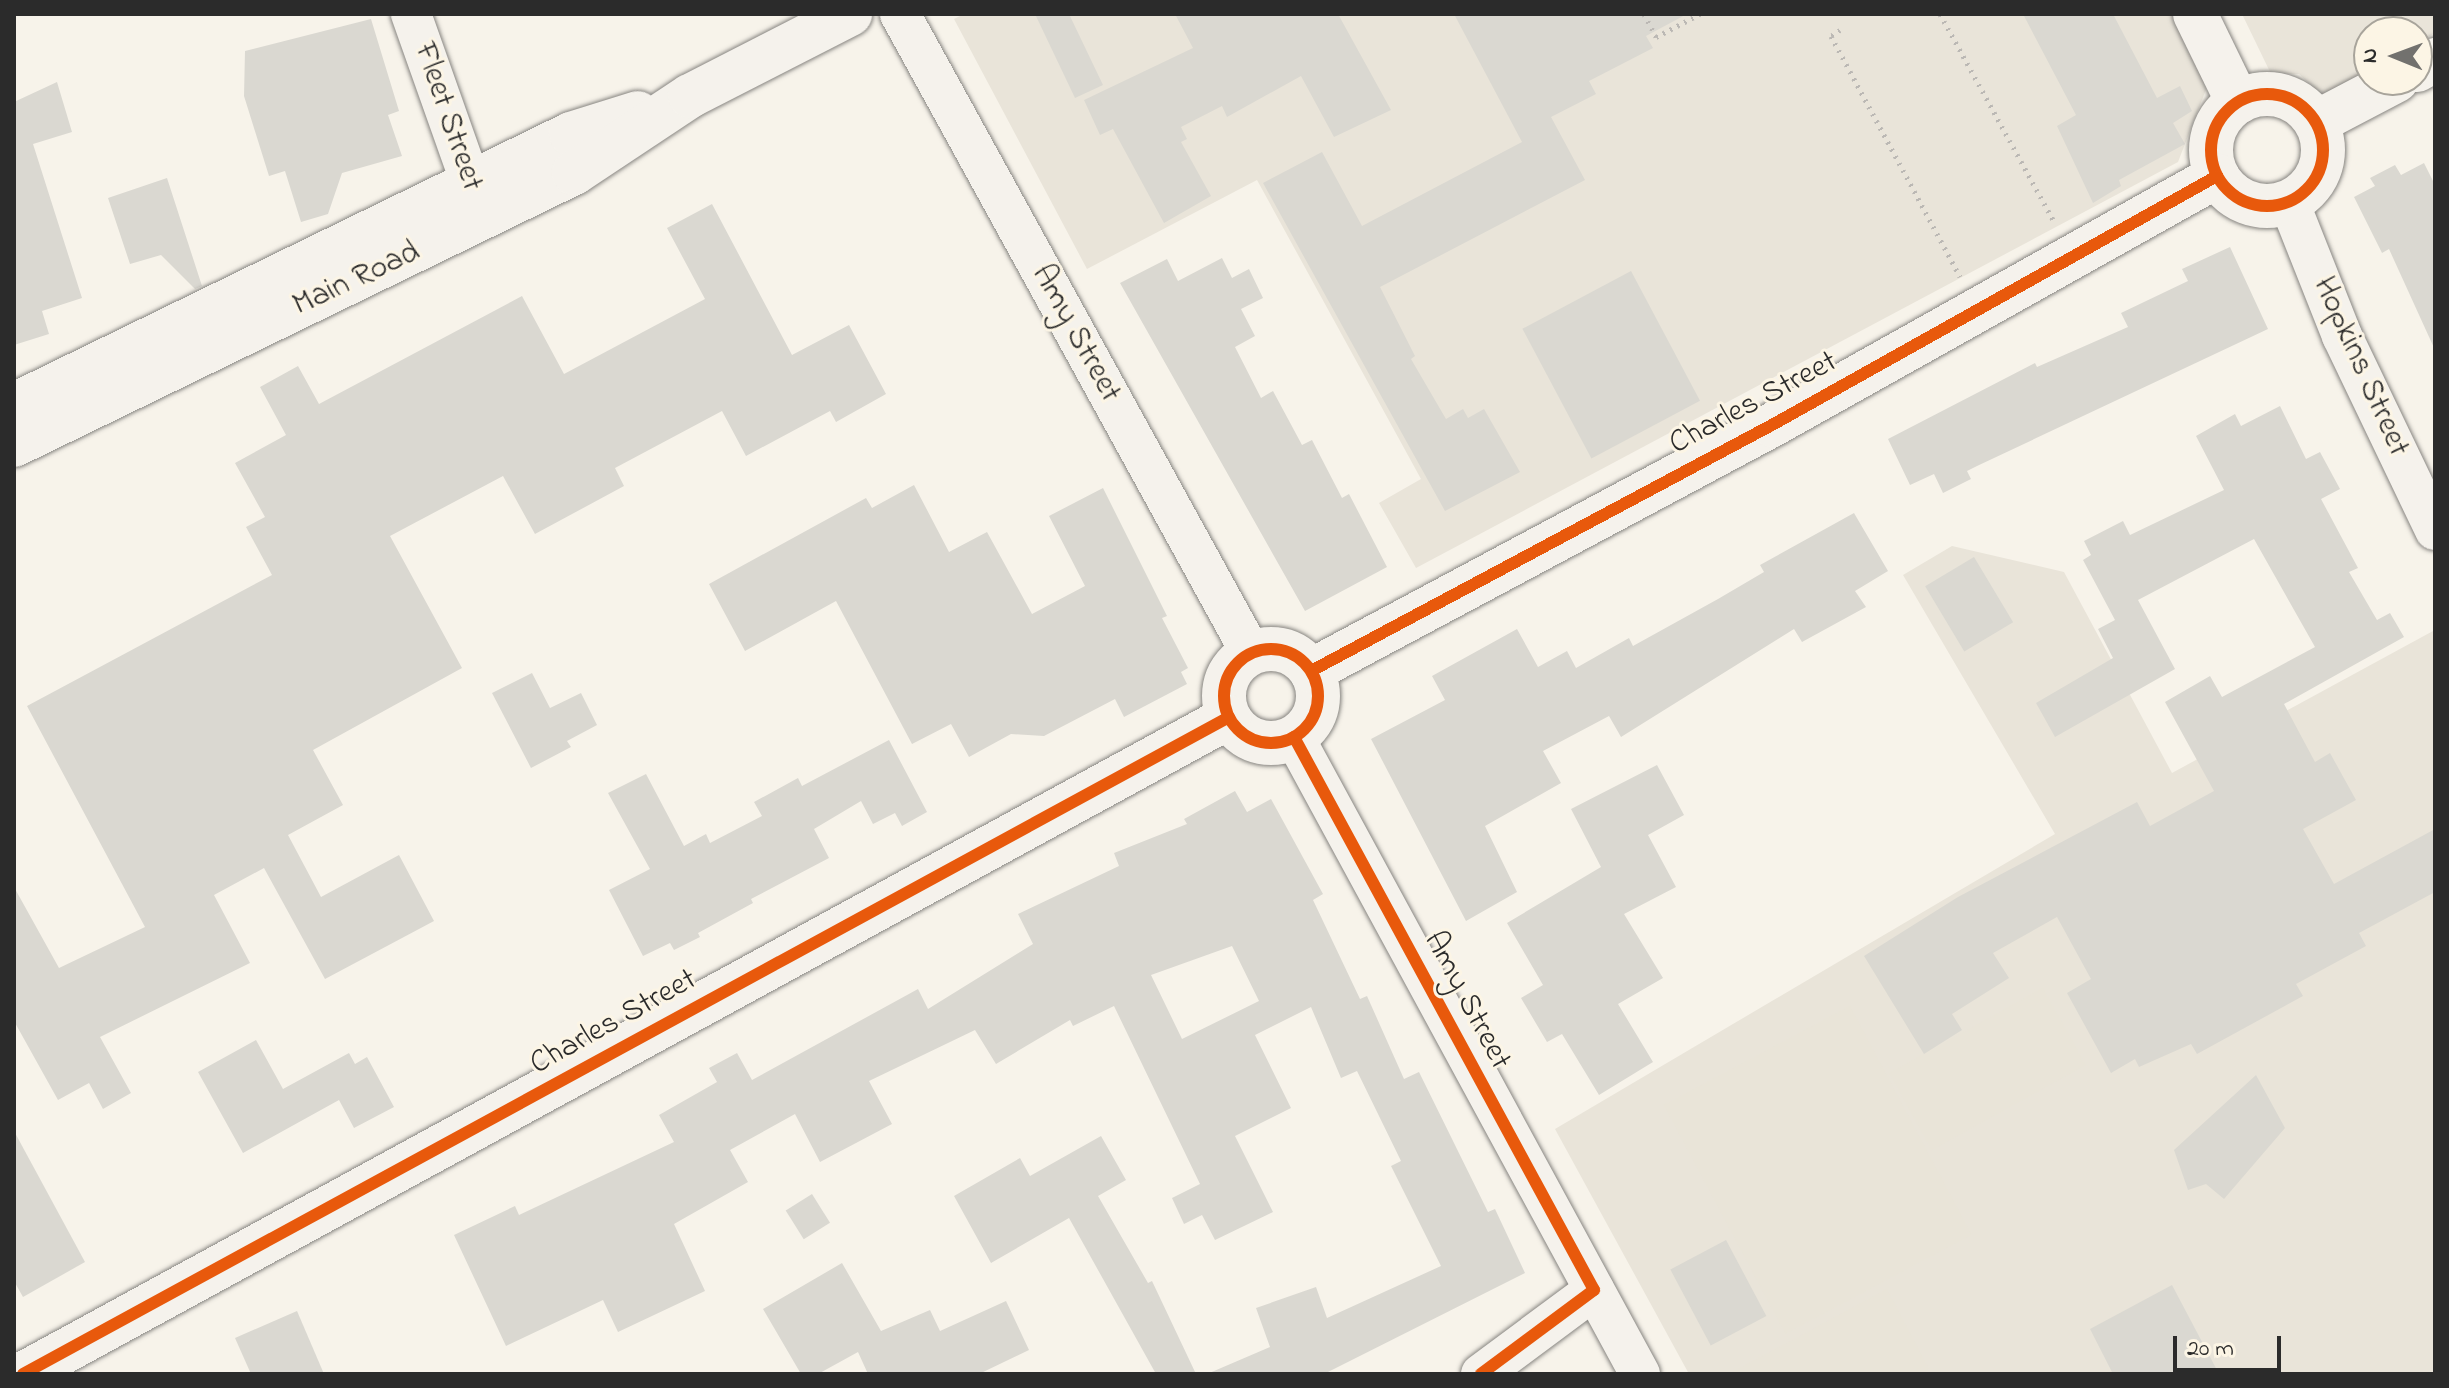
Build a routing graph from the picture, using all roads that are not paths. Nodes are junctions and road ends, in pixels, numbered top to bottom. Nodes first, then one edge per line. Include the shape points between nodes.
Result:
1 (411, 14) edge
2 (850, 14) edge
3 (900, 14) edge
4 (2195, 14) edge
5 (2367, 96) edge
6 (2238, 102) junction
7 (2317, 122) junction
8 (2217, 176) junction
9 (476, 202) junction
10 (2289, 202) junction
11 (14, 405) edge
12 (14, 445) edge
13 (2435, 530) edge
14 (1251, 653) junction
15 (1311, 671) junction
16 (1229, 717) junction
17 (1294, 737) junction
18 (1594, 1290) junction
19 (23, 1374) edge
20 (1481, 1374) edge
21 (1640, 1374) edge

1 - 9 street, Fleet Street
2 - 9 street, Main Road via 690,96 574,173
3 - 14 street, Amy Street
4 - 6 street
5 - 7 street
6 - 7 street via 2273,93 2298,103
6 - 8 street via 2216,127 2211,143
7 - 10 street via 2323,159 2305,192
8 - 10 street via 2240,199 2273,206
8 - 15 street, Charles Street via 1772,425
9 - 11 street, Main Road
9 - 12 street, Main Road
10 - 13 street, Hopkins Street via 2342,336
14 - 15 street via 1278,649
14 - 16 street via 1229,674
15 - 17 street via 1318,700 1314,715
16 - 17 street via 1238,729 1265,742
16 - 19 street, Charles Street
17 - 18 street, Amy Street
18 - 20 street
18 - 21 street, Amy Street

